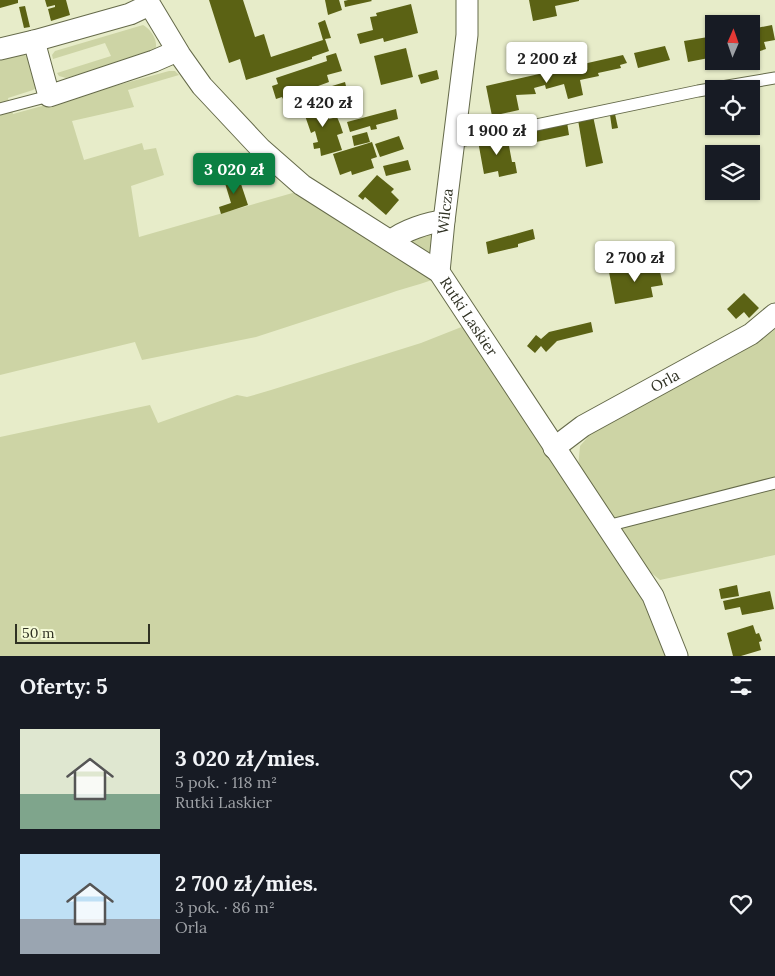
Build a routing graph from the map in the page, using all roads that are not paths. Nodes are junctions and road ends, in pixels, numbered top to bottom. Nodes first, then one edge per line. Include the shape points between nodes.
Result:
1 (468, 0) edge
2 (148, 3) edge
3 (34, 41) junction
4 (0, 49) edge
5 (177, 51) junction
6 (775, 78) edge
7 (49, 96) junction
8 (0, 108) edge
9 (454, 138) junction
10 (444, 221) junction
11 (391, 241) junction
12 (439, 272) junction
13 (775, 314) edge
14 (554, 448) junction
15 (775, 483) edge
16 (607, 526) junction
17 (677, 656) edge

1 - 9 street, Wilcza
2 - 3 street via 135,12
2 - 5 street, Rutki Laskier
3 - 4 street
3 - 7 street
5 - 7 street
5 - 11 street, Rutki Laskier via 202,86 261,149 295,179
6 - 9 lane via 465,140
7 - 8 lane
9 - 10 street, Wilcza
10 - 11 street via 397,235
10 - 12 street, Wilcza
11 - 12 street, Rutki Laskier
12 - 14 street, Rutki Laskier
13 - 14 street, Orla via 751,334 583,426
14 - 16 street, Rutki Laskier
15 - 16 lane
16 - 17 street, Rutki Laskier via 652,596

